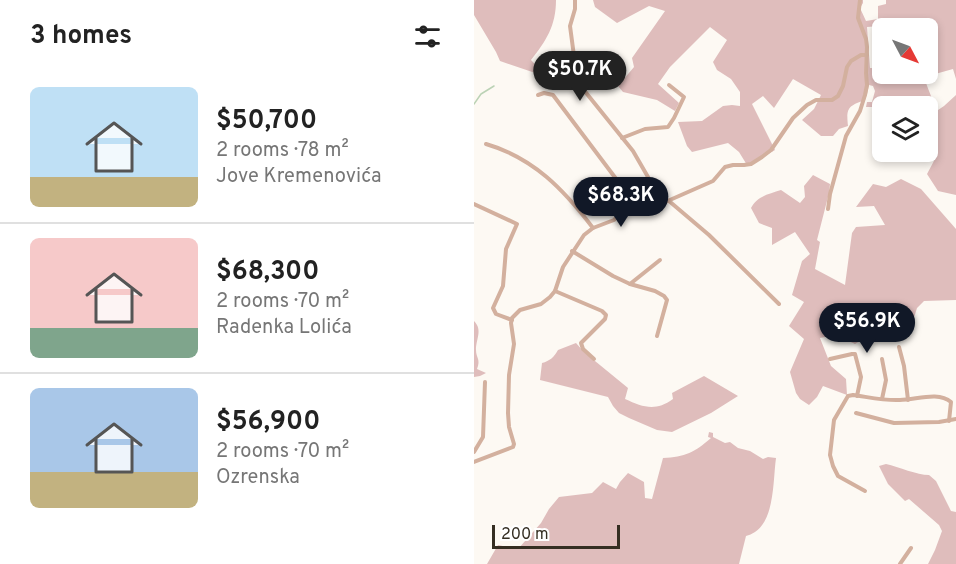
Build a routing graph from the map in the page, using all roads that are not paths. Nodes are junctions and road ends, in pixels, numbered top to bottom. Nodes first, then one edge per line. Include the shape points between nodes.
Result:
1 (575, 0) edge
2 (860, 0) edge
3 (867, 55) junction
4 (669, 85) dead end
5 (538, 95) dead end
6 (622, 138) junction
7 (486, 144) dead end
8 (652, 184) junction
9 (632, 200) junction
10 (669, 201) junction
11 (474, 204) edge
12 (828, 209) dead end
13 (593, 228) junction
14 (572, 251) junction
15 (660, 260) dead end
16 (630, 284) junction
17 (555, 291) junction
18 (780, 304) dead end
19 (512, 320) junction
20 (657, 336) dead end
21 (899, 347) dead end
22 (594, 359) dead end
23 (830, 359) dead end
24 (882, 359) dead end
25 (485, 382) dead end
26 (857, 396) junction
27 (882, 399) junction
28 (908, 399) junction
29 (856, 413) dead end
30 (956, 419) edge
31 (949, 421) junction
32 (474, 452) edge
33 (474, 462) edge
34 (865, 491) dead end
35 (911, 548) dead end
36 (900, 564) edge

1 - 6 street via 570,26 578,78
2 - 3 street via 858,18
3 - 10 street via 851,61 835,99 816,100 807,105 762,157 751,164 725,167 713,181
3 - 12 street via 865,95 846,136
4 - 6 street via 684,97 670,125
5 - 9 street via 553,95
6 - 8 street
7 - 13 street via 531,165 563,192
8 - 9 street
8 - 10 street via 662,202
9 - 13 street via 614,220
10 - 18 street
11 - 19 street via 517,225 506,249 503,286 493,308 496,314
13 - 14 street
14 - 16 street
14 - 17 street
15 - 16 street
16 - 20 street via 667,299
17 - 19 street via 541,303 517,311
17 - 22 street via 606,315 581,343
19 - 33 street via 514,344 508,413 514,444
21 - 28 street
23 - 26 street via 855,354 861,377
24 - 27 street via 886,380
25 - 32 street via 483,437
26 - 27 street
26 - 34 street via 848,396 834,420 830,455 838,476
27 - 28 street
28 - 31 street via 948,400
29 - 31 street via 894,423
30 - 31 street
35 - 36 street

